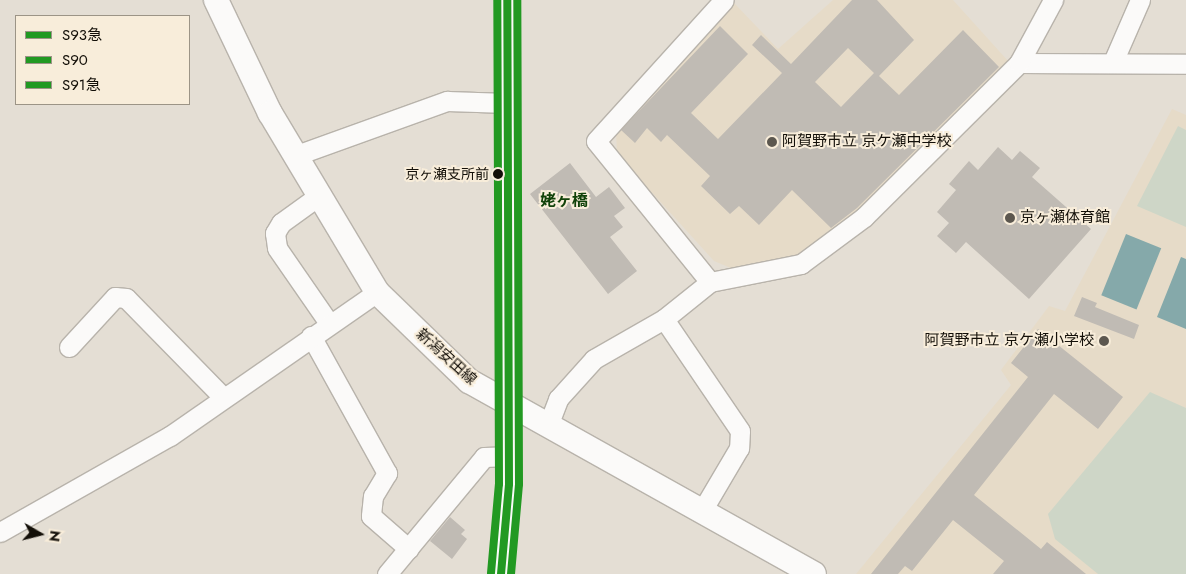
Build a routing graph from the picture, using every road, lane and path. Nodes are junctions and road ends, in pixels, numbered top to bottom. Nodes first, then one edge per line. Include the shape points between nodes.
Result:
1 (216, 0) edge
2 (507, 0) edge
3 (724, 0) edge
4 (1053, 0) edge
5 (1140, 0) edge
6 (1112, 62) junction
7 (1019, 63) junction
8 (1186, 64) edge
9 (507, 103) junction
10 (294, 156) junction
11 (317, 196) junction
12 (710, 282) junction
13 (377, 292) junction
14 (664, 319) junction
15 (329, 323) junction
16 (311, 336) junction
17 (69, 347) dead end
18 (223, 397) junction
19 (507, 401) junction
20 (550, 423) junction
21 (508, 456) junction
22 (703, 509) junction
23 (0, 532) edge
24 (409, 549) junction
25 (387, 574) edge
26 (501, 574) edge
27 (814, 574) edge

1 - 10 main road, 新潟安田線
2 - 9 main road
3 - 12 street via 596,141
4 - 7 street
5 - 6 street
6 - 7 street
6 - 8 street
7 - 12 street via 864,217 801,264
9 - 10 street via 447,101
9 - 19 main road
10 - 11 main road, 新潟安田線
11 - 13 main road, 新潟安田線
11 - 15 street via 280,223 275,233 277,248
12 - 14 street
13 - 15 street
13 - 19 main road, 新潟安田線 via 469,381
14 - 20 street via 594,359 558,399
14 - 22 street via 740,431 739,448
15 - 16 street
16 - 18 street
16 - 24 street via 387,473 374,496 371,516
17 - 18 street via 115,297 126,298
18 - 23 street via 170,436
19 - 20 main road, 新潟安田線
19 - 21 main road
20 - 22 main road, 新潟安田線
21 - 24 street via 484,457
21 - 26 main road
22 - 27 main road, 新潟安田線
24 - 25 street

